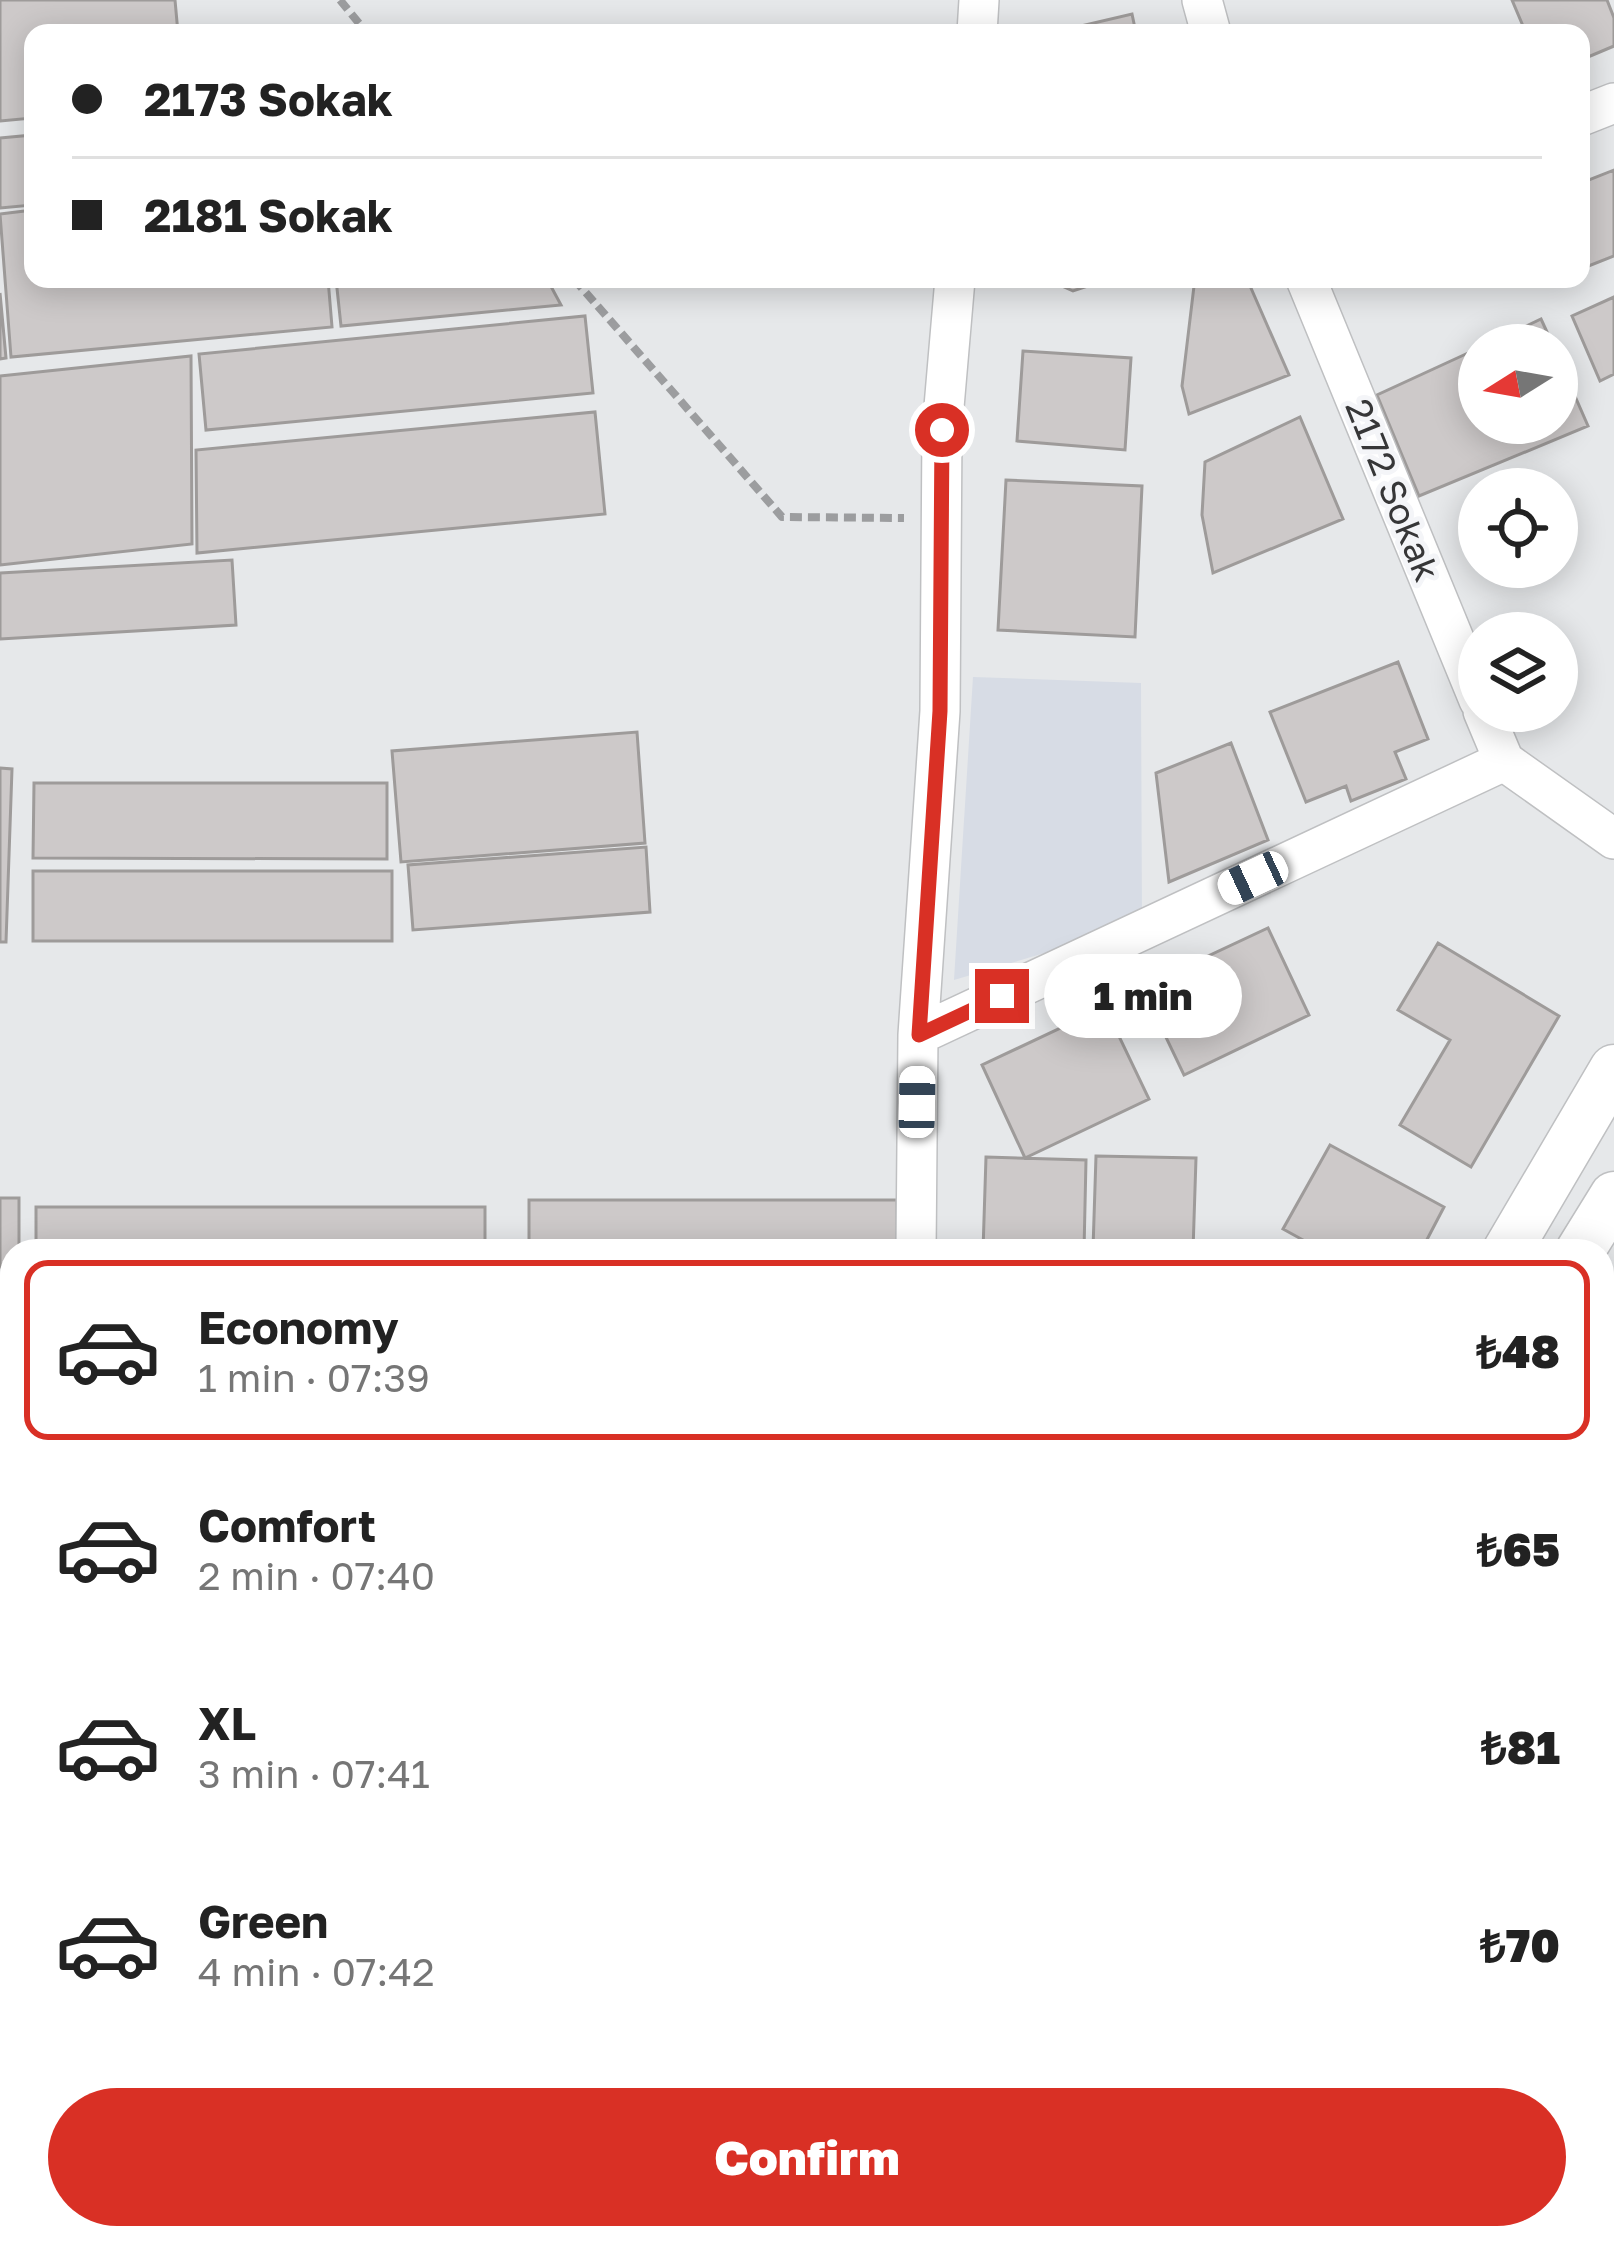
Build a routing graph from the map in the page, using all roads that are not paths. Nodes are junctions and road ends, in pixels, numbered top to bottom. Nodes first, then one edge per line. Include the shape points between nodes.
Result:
1 (954, 288) edge
2 (1310, 288) edge
3 (1458, 649) edge
4 (1492, 732) edge
5 (1504, 761) junction
6 (1614, 839) edge
7 (919, 1035) junction
8 (1614, 1069) edge
9 (1614, 1196) edge
10 (916, 1239) edge
11 (1514, 1239) edge
12 (1587, 1239) edge

1 - 7 street
2 - 3 street, 2172 Sokak
4 - 5 street
5 - 6 street
5 - 7 street
7 - 10 street
8 - 11 street
9 - 12 street

